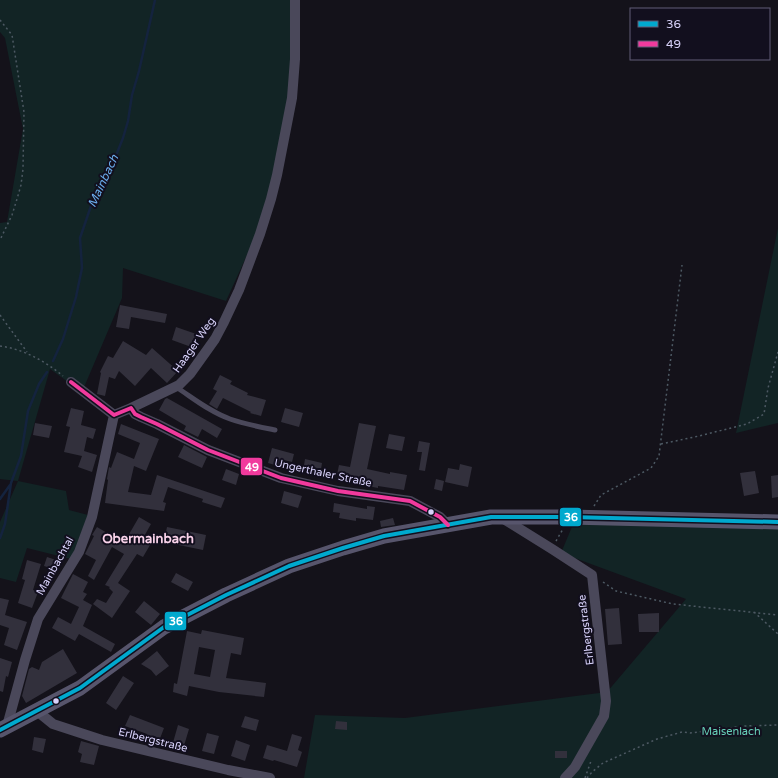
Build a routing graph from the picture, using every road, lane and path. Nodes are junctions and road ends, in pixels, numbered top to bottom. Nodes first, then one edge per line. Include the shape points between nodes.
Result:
1 (295, 0) edge
2 (0, 20) edge
3 (0, 240) edge
4 (682, 265) dead end
5 (0, 316) edge
6 (0, 346) edge
7 (778, 352) edge
8 (28, 354) junction
9 (71, 382) joint
10 (175, 387) junction
11 (131, 408) junction
12 (114, 415) junction
13 (275, 430) dead end
14 (660, 444) junction
15 (594, 506) dead end
16 (496, 517) junction
17 (569, 517) junction
18 (778, 522) edge
19 (448, 524) junction
20 (552, 548) junction
21 (592, 575) junction
22 (754, 612) junction
23 (778, 615) edge
24 (778, 634) edge
25 (37, 711) junction
26 (778, 725) edge
27 (4, 728) edge
28 (270, 778) edge
29 (564, 778) edge
30 (587, 778) edge

1 - 10 street, Haager Weg via 292,98 271,199 239,290 224,322 190,374
2 - 3 path via 12,34 24,112 23,169 12,215
4 - 14 path
5 - 8 path
6 - 8 path
7 - 14 path via 764,414 747,424
8 - 9 path via 46,363
9 - 12 street
10 - 11 street, Haager Weg
10 - 13 lane via 229,419
11 - 12 street
11 - 19 street, Ungerthaler Straße via 135,414 208,450 281,478 338,491 410,501
12 - 27 street, Mainbachtal via 92,517 79,552 38,619
14 - 15 path via 659,456 651,468 601,496
16 - 17 main road
16 - 19 main road
16 - 20 street
17 - 18 main road
17 - 20 path
19 - 25 main road via 384,536 289,566 164,627 80,688
20 - 21 street
21 - 22 path via 616,591 672,604
21 - 29 street, Erlbergstraße via 606,701 604,716 576,767
22 - 23 path
22 - 24 path
25 - 27 main road
25 - 28 street, Erlbergstraße via 53,724 102,740
26 - 30 path via 682,732 657,739 603,763

